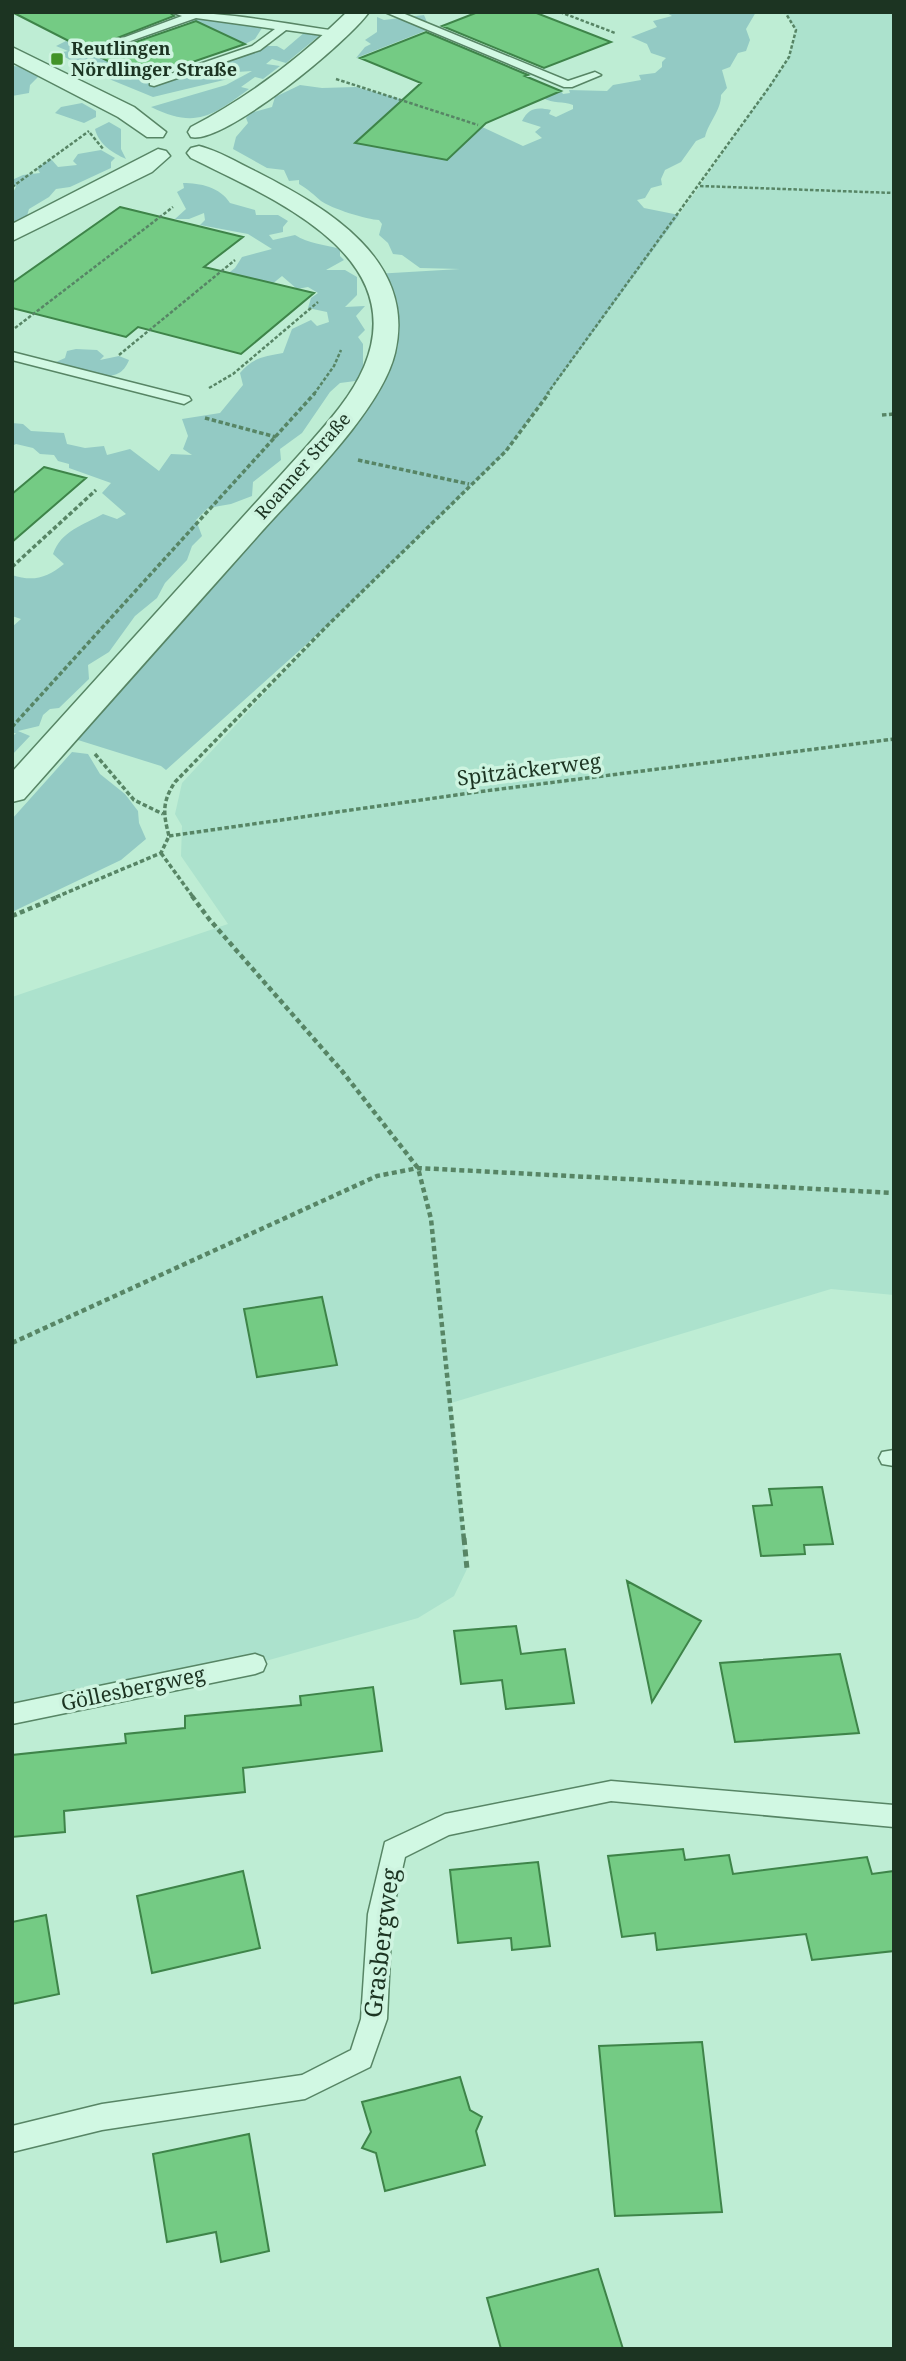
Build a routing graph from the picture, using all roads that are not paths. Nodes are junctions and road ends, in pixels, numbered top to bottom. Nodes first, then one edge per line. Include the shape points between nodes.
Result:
1 (176, 12) edge
2 (359, 12) edge
3 (390, 12) edge
4 (193, 16) junction
5 (285, 26) junction
6 (337, 34) junction
7 (98, 49) dead end
8 (12, 53) edge
9 (595, 75) dead end
10 (154, 83) dead end
11 (155, 132) junction
12 (199, 142) junction
13 (158, 156) junction
14 (12, 234) edge
15 (12, 356) edge
16 (184, 400) road end
17 (12, 792) edge
18 (254, 1664) dead end
19 (12, 1714) edge
20 (894, 1816) edge
21 (12, 2139) edge

1 - 4 lane
2 - 6 street
3 - 9 lane via 568,85
4 - 5 lane
4 - 7 lane
5 - 6 lane
5 - 10 lane via 256,48
6 - 12 street
8 - 11 street
11 - 12 street via 179,128
11 - 13 street via 141,145
12 - 13 street via 180,157
12 - 17 street, Roanner Straße via 331,226 362,256 384,293 387,315 382,354 344,419 318,451
13 - 14 street
15 - 16 lane
18 - 19 lane, Göllesbergweg
20 - 21 lane, Grasbergweg via 611,1791 445,1825 394,1850 380,1914 374,2020 361,2058 305,2087 102,2117

